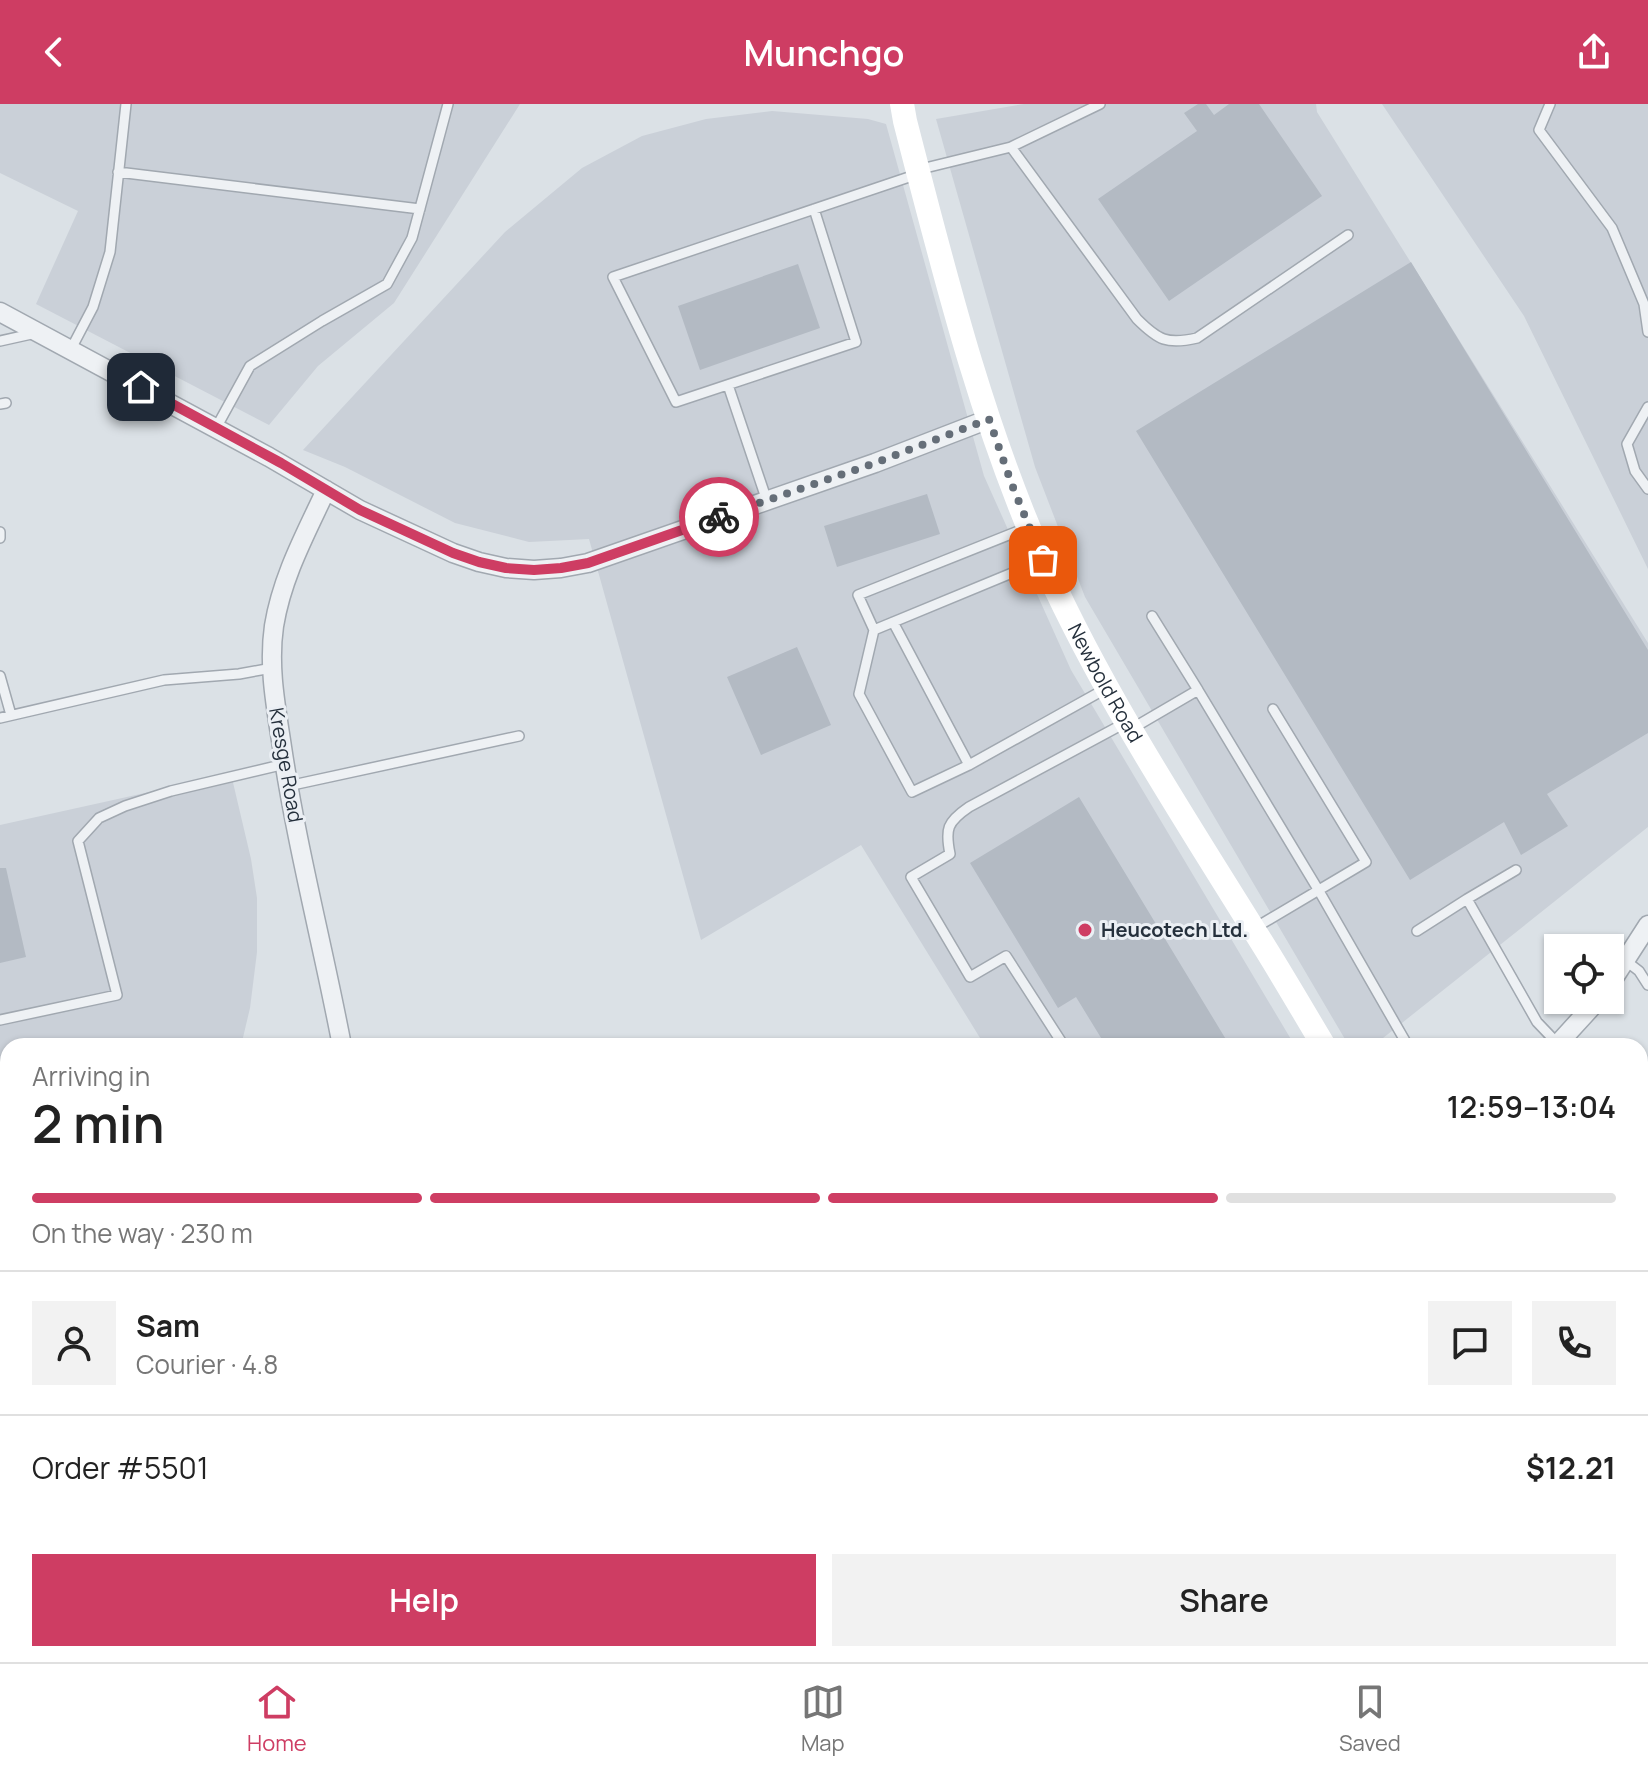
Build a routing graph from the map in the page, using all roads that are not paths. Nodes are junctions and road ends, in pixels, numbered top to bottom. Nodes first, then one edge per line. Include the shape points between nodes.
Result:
1 (126, 104) edge
2 (448, 104) edge
3 (902, 104) edge
4 (1100, 104) edge
5 (1550, 104) edge
6 (1011, 147) junction
7 (118, 172) junction
8 (918, 172) junction
9 (420, 209) junction
10 (814, 209) junction
11 (1348, 235) dead end
12 (0, 312) edge
13 (1648, 332) edge
14 (39, 333) junction
15 (0, 341) edge
16 (71, 349) junction
17 (728, 385) junction
18 (1648, 407) edge
19 (989, 419) junction
20 (216, 428) junction
21 (1648, 489) edge
22 (326, 490) junction
23 (767, 501) junction
24 (1029, 527) junction
25 (1043, 560) junction
26 (1152, 616) dead end
27 (893, 622) junction
28 (874, 630) junction
29 (272, 668) junction
30 (0, 676) edge
31 (1108, 687) junction
32 (1198, 690) junction
33 (1273, 709) dead end
34 (5, 717) edge
35 (1129, 726) junction
36 (519, 736) dead end
37 (285, 764) junction
38 (969, 765) junction
39 (288, 786) junction
40 (1516, 870) dead end
41 (1319, 891) junction
42 (1467, 899) junction
43 (1648, 925) edge
44 (1253, 929) junction
45 (1417, 931) dead end
46 (1626, 961) junction
47 (1624, 964) edge
48 (1648, 985) edge
49 (1585, 1014) edge
50 (0, 1020) edge
51 (340, 1038) edge
52 (1059, 1038) edge
53 (1319, 1038) edge
54 (1403, 1038) edge
55 (1551, 1038) edge
56 (1563, 1038) edge

1 - 7 lane
2 - 9 lane
3 - 8 main road, Newbold Road
4 - 6 lane
5 - 13 lane via 1539,130 1612,228 1644,304
6 - 8 lane
6 - 11 lane via 1137,319 1165,341 1197,338
7 - 9 lane
7 - 16 lane via 110,252 93,307
8 - 10 lane
8 - 19 main road, Newbold Road
9 - 20 lane via 412,238 387,284 250,366
10 - 17 lane via 856,342
10 - 17 lane via 613,277 676,402
12 - 14 street
14 - 15 lane
14 - 16 street
16 - 20 street
17 - 23 lane
18 - 21 lane via 1627,444 1635,471
19 - 23 street
19 - 24 main road, Newbold Road
20 - 22 street
22 - 23 street via 453,553 534,570 588,563
22 - 29 street, Kresge Road via 280,595
24 - 25 main road, Newbold Road
24 - 28 lane via 858,595
25 - 27 lane
25 - 31 main road, Newbold Road
26 - 32 lane
27 - 28 lane
27 - 38 lane
28 - 38 lane via 859,694 912,792
29 - 34 lane via 164,680
29 - 37 street, Kresge Road
30 - 34 lane
31 - 35 main road, Newbold Road
31 - 38 lane
32 - 35 lane
32 - 41 lane
33 - 41 lane via 1366,862
35 - 44 main road, Newbold Road
35 - 52 lane via 956,816 947,836 950,854 911,877 970,977 1006,956
36 - 39 lane
37 - 39 street, Kresge Road
37 - 50 lane via 171,791 99,818 78,841 117,995
39 - 51 street, Kresge Road
40 - 42 lane
41 - 44 lane
41 - 54 lane
42 - 45 lane
42 - 55 lane
43 - 46 street
44 - 53 main road, Newbold Road
46 - 47 street
46 - 48 lane
49 - 56 street

